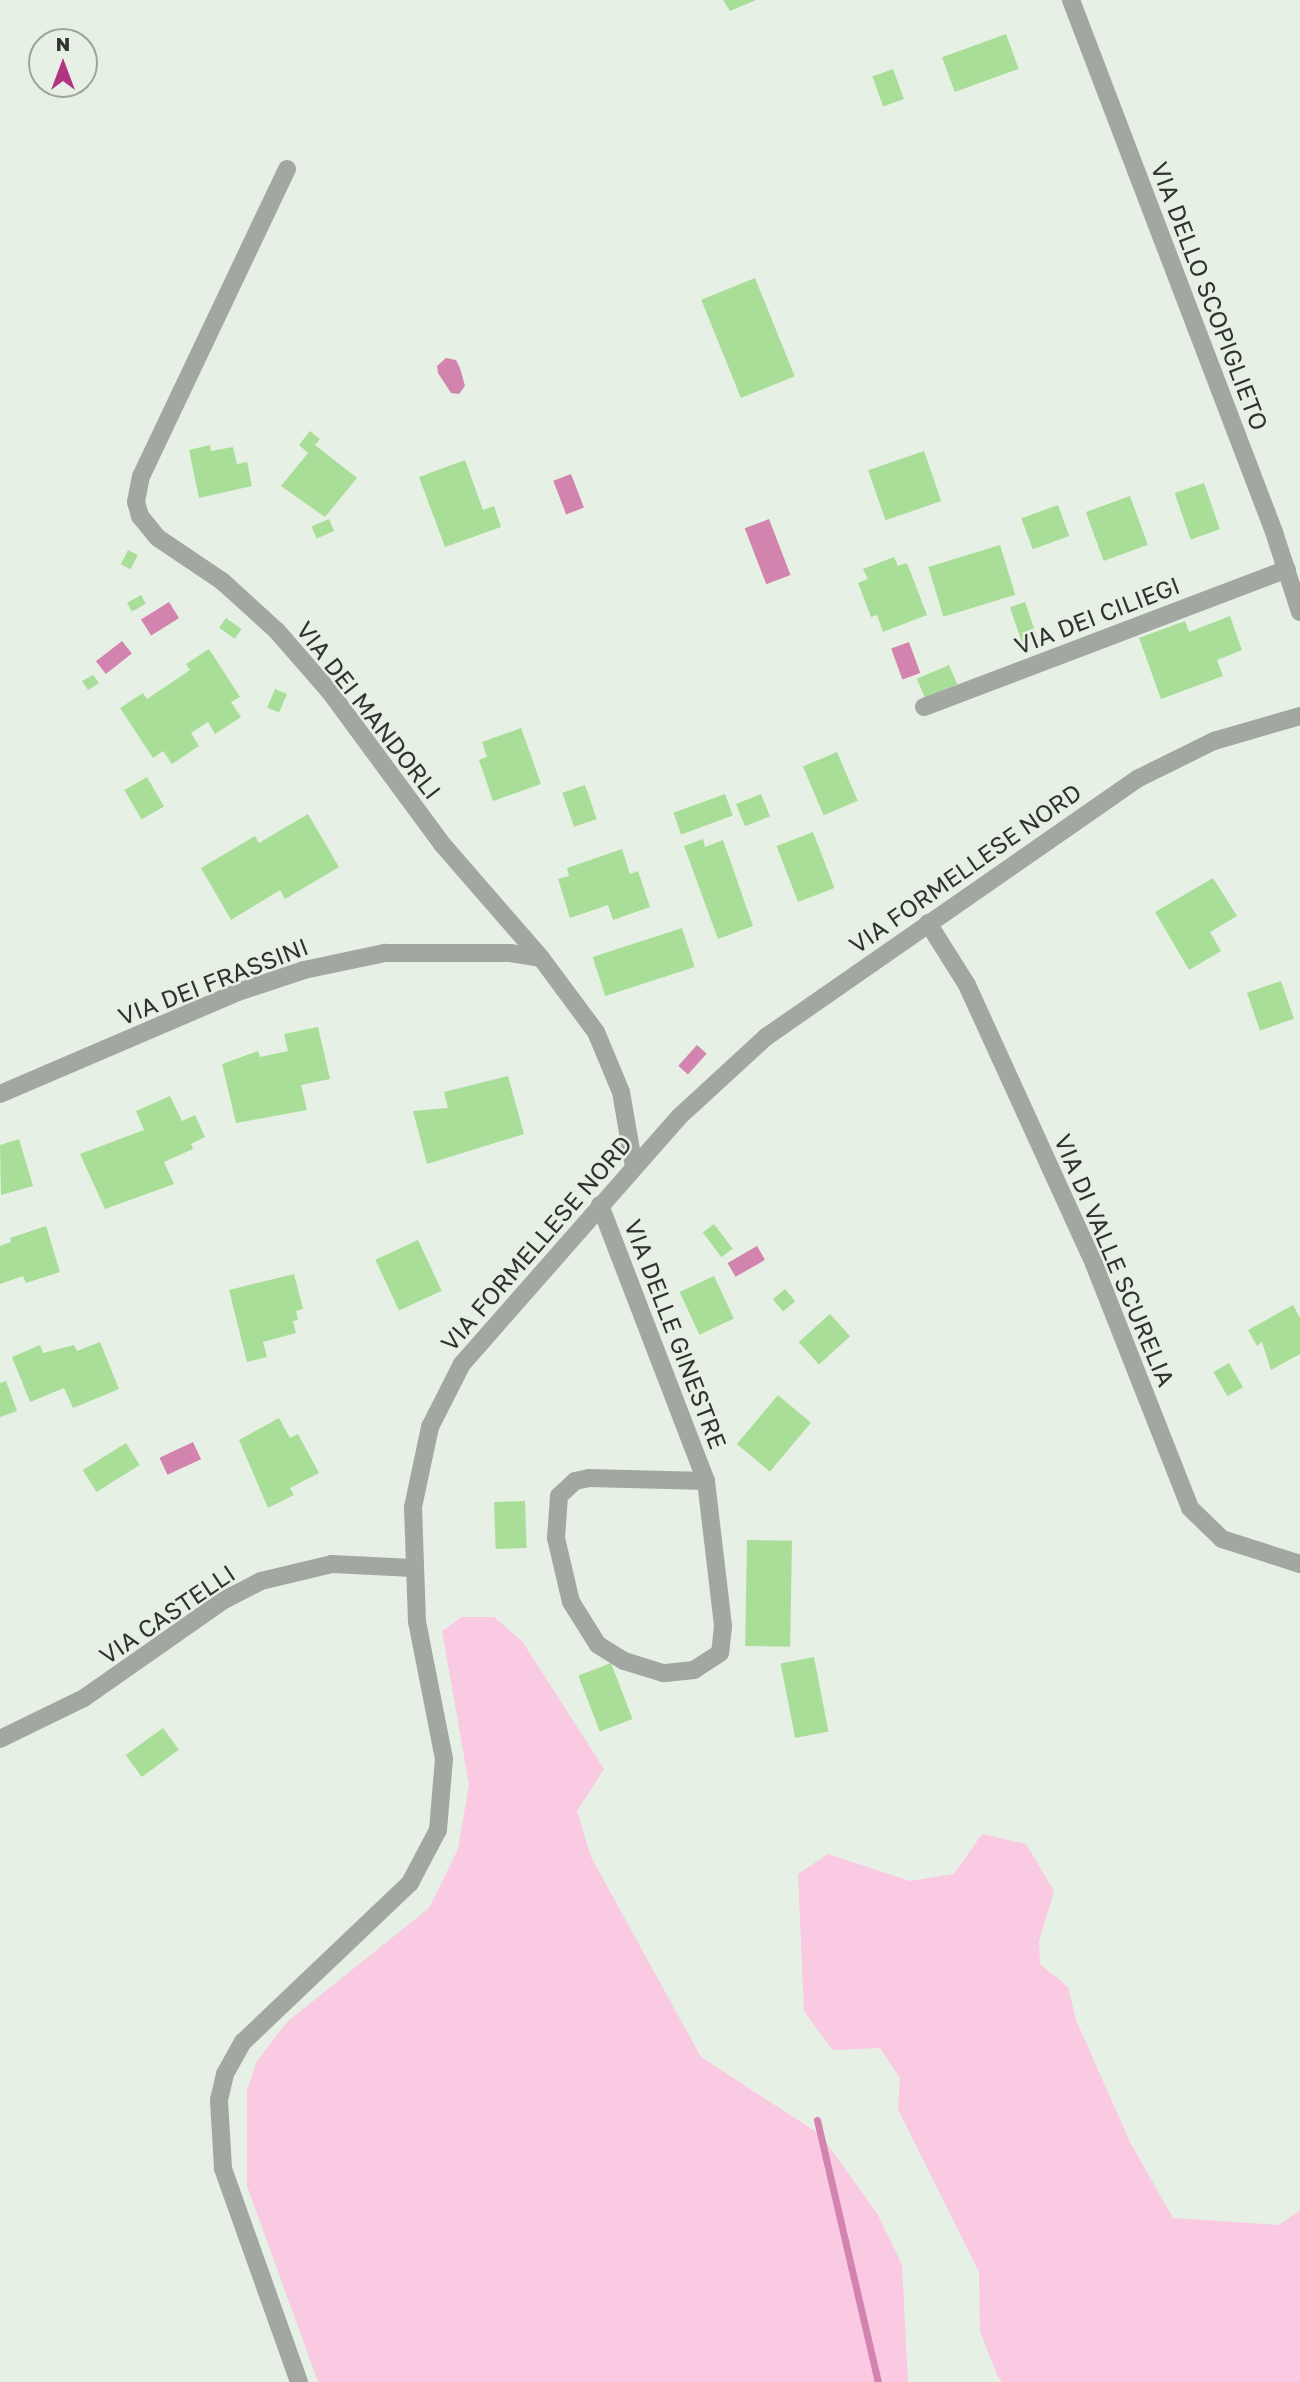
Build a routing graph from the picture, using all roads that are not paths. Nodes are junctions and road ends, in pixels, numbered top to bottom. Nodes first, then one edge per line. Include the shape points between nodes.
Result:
1 (1071, 0) edge
2 (288, 169) dead end
3 (1287, 569) junction
4 (1300, 612) edge
5 (923, 707) dead end
6 (1300, 716) edge
7 (928, 923) junction
8 (541, 958) junction
9 (0, 1094) edge
10 (634, 1167) junction
11 (600, 1205) junction
12 (706, 1481) junction
13 (1300, 1564) edge
14 (413, 1568) junction
15 (0, 1739) edge
16 (299, 2382) edge

1 - 3 street, VIA DELLO SCOPIGLIETO
2 - 8 street, VIA DEI MANDORLI via 141,476 136,502 140,516 158,538 222,581 277,631 330,692 442,844
3 - 4 street, VIA DELLO SCOPIGLIETO
3 - 5 street, VIA DEI CILIEGI
6 - 7 street, VIA FORMELLESE NORD via 1214,741 1156,768
7 - 10 street, VIA FORMELLESE NORD via 753,1048
7 - 13 street, VIA DI VALLE SCURELIA via 967,985 1098,1273 1190,1508 1222,1539
8 - 9 street, VIA DEI FRASSINI via 495,952 385,953 304,970 238,992
8 - 10 street, VIA DEI MANDORLI via 582,1011 604,1049 625,1105
10 - 11 street, VIA FORMELLESE NORD
11 - 12 street, VIA DELLE GINESTRE
11 - 14 street, VIA FORMELLESE NORD via 485,1334 444,1396 426,1438 416,1482
12 - 12 street, VIA DELLE GINESTRE via 723,1626 720,1653 707,1665 682,1672 650,1671 598,1645 571,1602 556,1538 559,1496 575,1481 589,1478
14 - 15 street, VIA CASTELLI via 332,1564 261,1581 224,1600 84,1699
14 - 16 street, VIA FORMELLESE NORD via 419,1633 444,1759 444,1802 433,1846 404,1890 251,2032 230,2063 219,2101 223,2168

